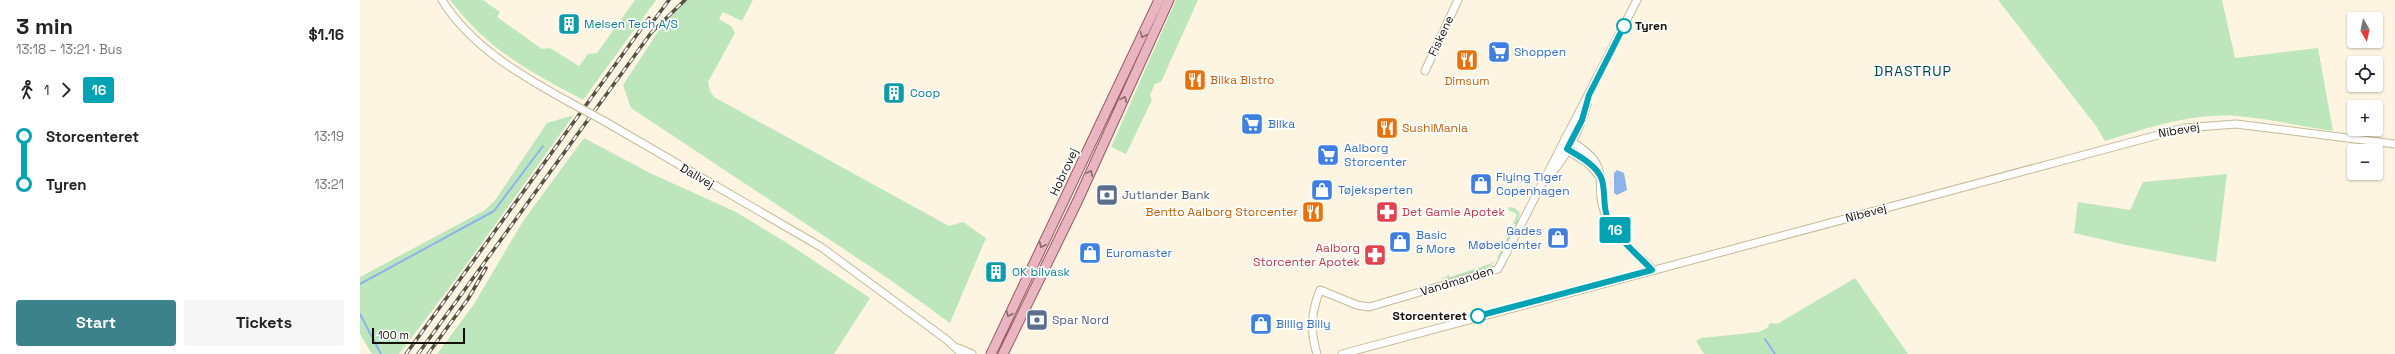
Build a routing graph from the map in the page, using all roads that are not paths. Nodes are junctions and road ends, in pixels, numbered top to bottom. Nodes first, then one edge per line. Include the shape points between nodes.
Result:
1 (442, 0) edge
2 (1159, 0) edge
3 (1169, 0) edge
4 (1458, 0) edge
5 (1636, 3) edge
6 (1425, 71) dead end
7 (1568, 140) junction
8 (2395, 144) edge
9 (1564, 147) junction
10 (1602, 179) junction
11 (1652, 270) junction
12 (958, 348) junction
13 (962, 354) edge
14 (972, 354) edge
15 (991, 354) edge
16 (1003, 354) edge
17 (1317, 354) edge
18 (1342, 354) edge

1 - 12 street, Dallvej, bridge via 473,37 516,72 821,248
2 -> 15 main road, Hobrovej
16 -> 3 main road, Hobrovej via 1078,200
4 - 6 street, Fiskene
5 - 7 street, Vandmanden via 1589,95 1582,120
7 - 9 street, Vandmanden
7 - 10 street via 1595,159
8 - 11 street, Nibevej via 2236,124 2184,128
9 - 10 street via 1589,164
9 - 17 street, Vandmanden via 1544,180 1502,264 1492,273 1368,307 1320,290 1314,305 1311,325
10 - 11 street via 1603,202 1610,222
11 - 18 street, Nibevej
12 - 13 street, Dallvej
12 - 14 street, Dallvej

